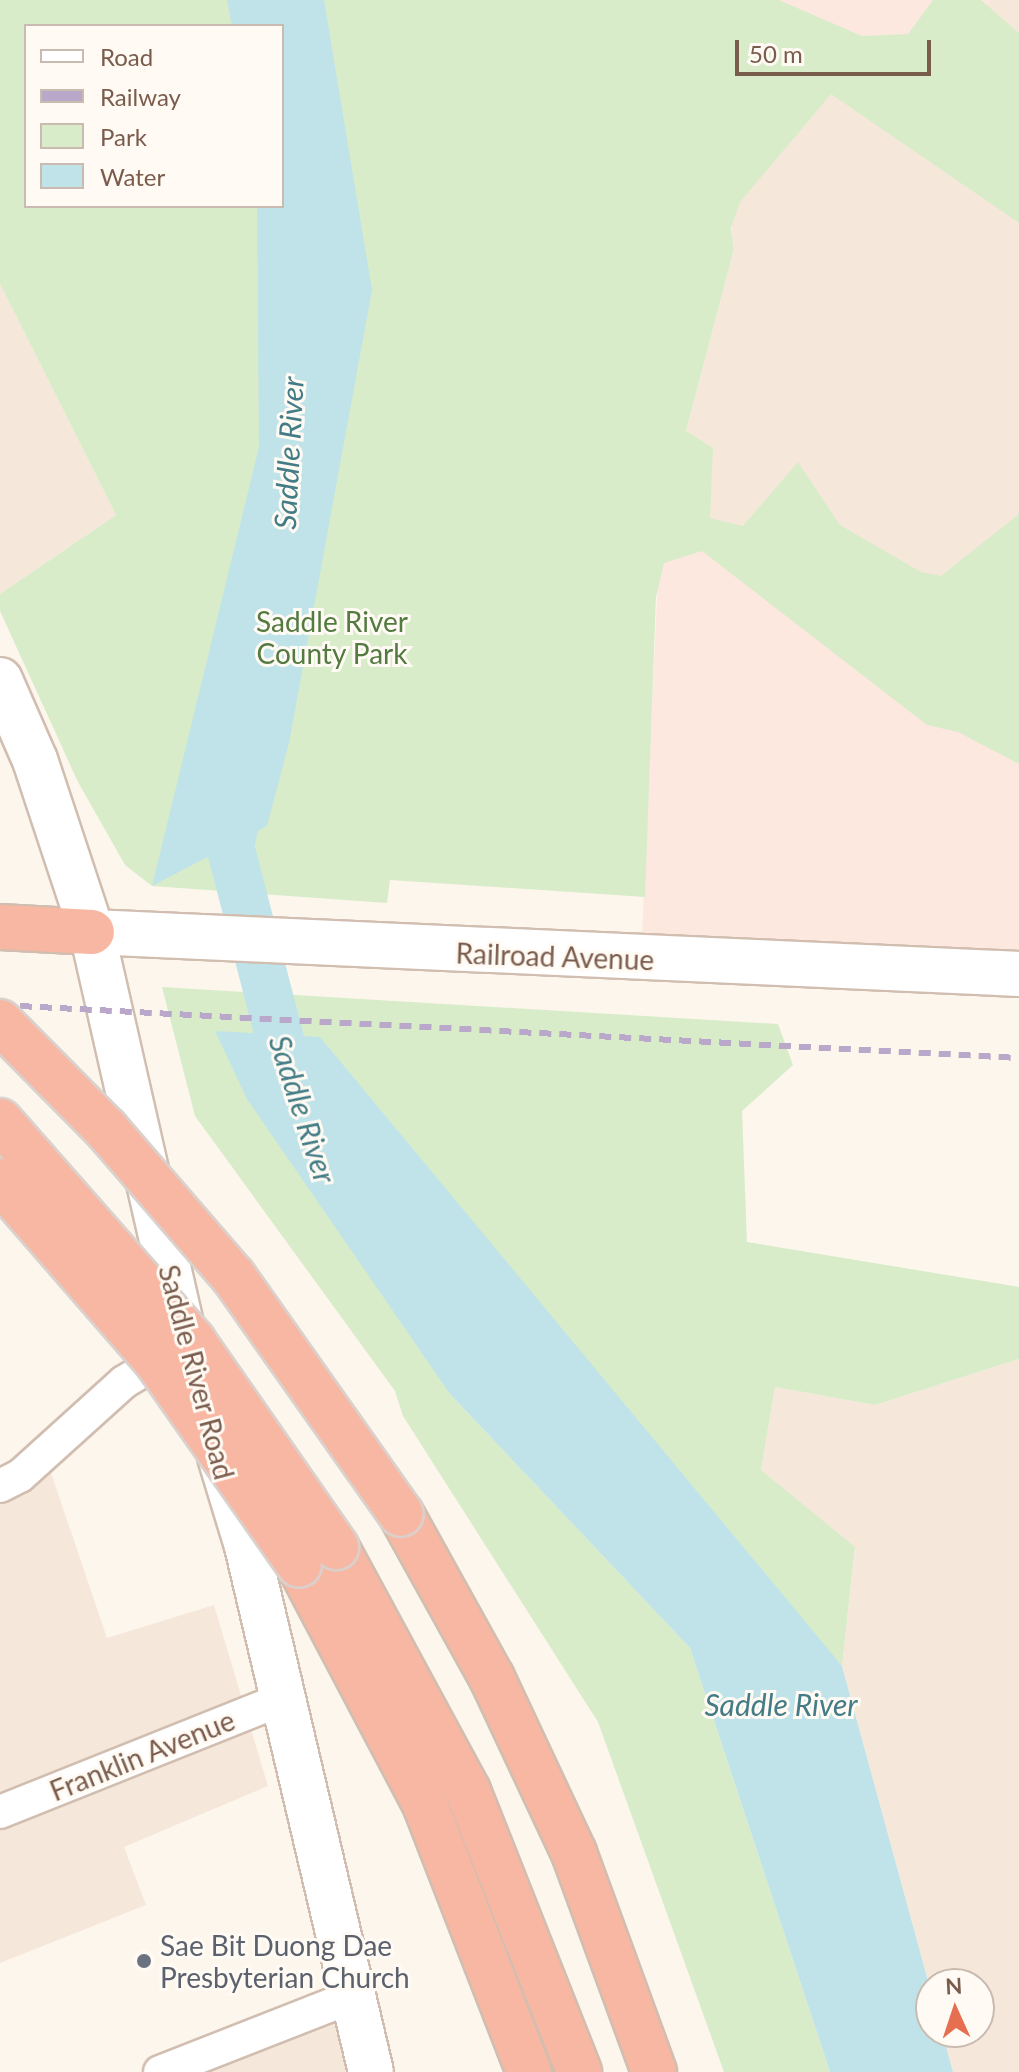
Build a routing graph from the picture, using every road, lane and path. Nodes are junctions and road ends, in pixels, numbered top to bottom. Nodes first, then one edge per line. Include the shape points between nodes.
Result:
1 (0, 680) edge
2 (0, 927) edge
3 (92, 932) junction
4 (1019, 974) edge
5 (0, 1022) edge
6 (0, 1121) edge
7 (0, 1181) edge
8 (185, 1345) junction
9 (0, 1486) edge
10 (317, 1556) junction
11 (283, 1699) junction
12 (0, 1812) edge
13 (354, 1996) junction
14 (160, 2072) edge
15 (371, 2072) edge
16 (529, 2072) edge
17 (579, 2072) edge
18 (654, 2072) edge

1 - 3 street, Saddle River Road via 35,760
2 - 3 highway
3 - 4 street, Railroad Avenue
3 - 8 street, Saddle River Road
5 - 18 highway, bridge via 106,1129 233,1276 401,1514 492,1678 574,1853
6 - 10 highway, bridge via 193,1341
7 - 10 highway, bridge
8 - 9 street via 124,1382 20,1476
8 - 11 street, Saddle River Road via 247,1546
10 - 16 highway via 425,1804
10 - 17 highway via 468,1791
11 - 12 street, Franklin Avenue
11 - 13 street, Saddle River Road
13 - 14 street
13 - 15 street, Saddle River Road

